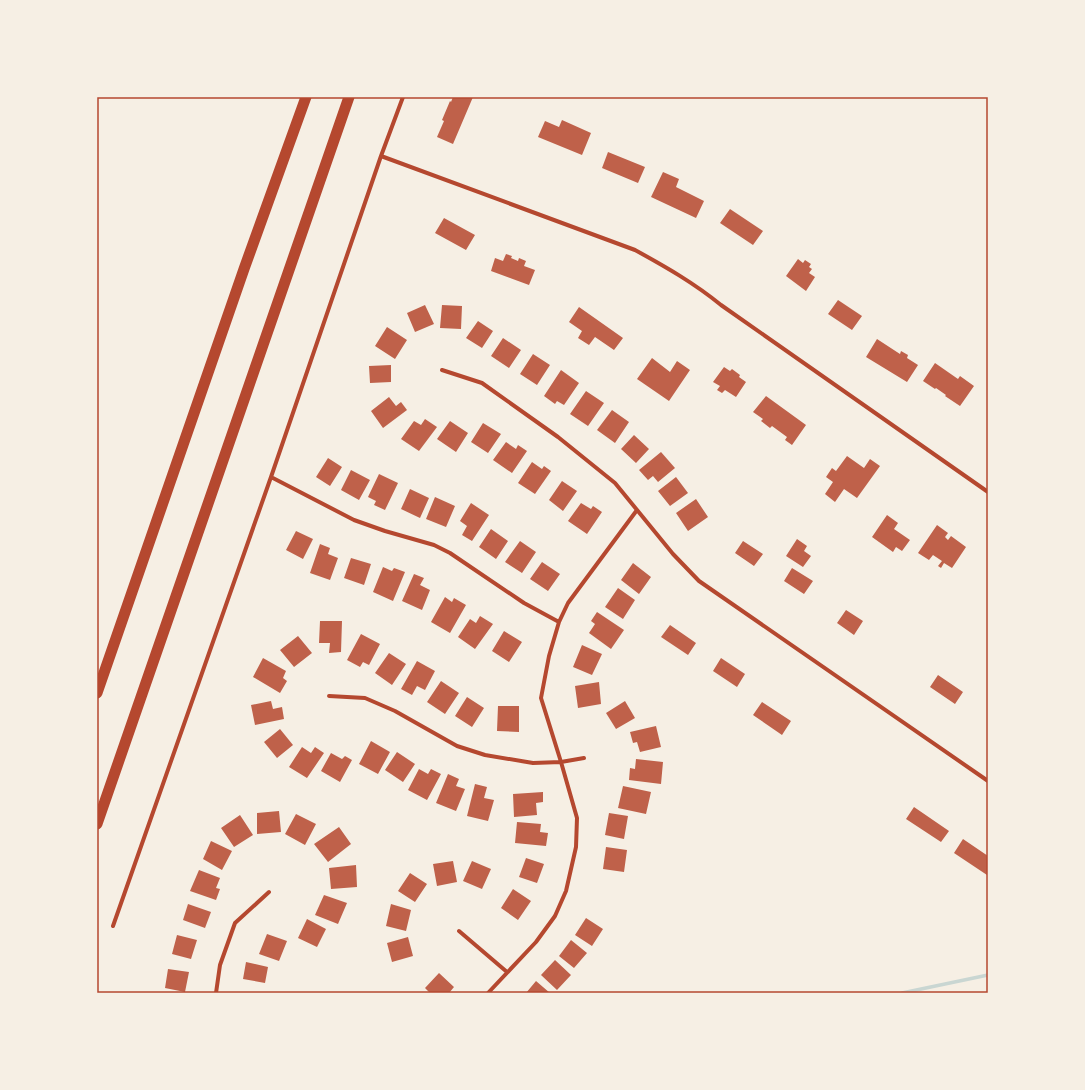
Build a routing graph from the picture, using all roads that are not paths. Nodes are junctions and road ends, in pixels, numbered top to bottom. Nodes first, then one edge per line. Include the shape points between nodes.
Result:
1 (306, 97) edge
2 (349, 97) edge
3 (403, 97) edge
4 (381, 156) junction
5 (442, 370) dead end
6 (272, 477) junction
7 (988, 492) edge
8 (637, 510) junction
9 (559, 622) junction
10 (97, 692) edge
11 (329, 696) dead end
12 (584, 758) dead end
13 (561, 762) junction
14 (988, 781) edge
15 (97, 824) edge
16 (269, 892) dead end
17 (113, 926) dead end
18 (459, 931) dead end
19 (507, 972) junction
20 (216, 993) edge
21 (488, 993) edge

1 - 10 highway
2 - 15 highway
3 - 4 street
4 - 6 street
4 - 7 street via 635,250 702,290
5 - 8 street via 482,383 558,437 615,483
6 - 9 street via 354,520 450,553 524,604
6 - 17 street
8 - 9 street via 568,603
8 - 14 street via 699,581
9 - 13 street via 549,656 542,698
11 - 13 street via 365,698 395,711 457,746 484,755 533,763
12 - 13 street
13 - 19 street via 577,818 576,848 566,891 555,916 536,942
16 - 20 street via 235,923 220,965
18 - 19 street
19 - 21 street

